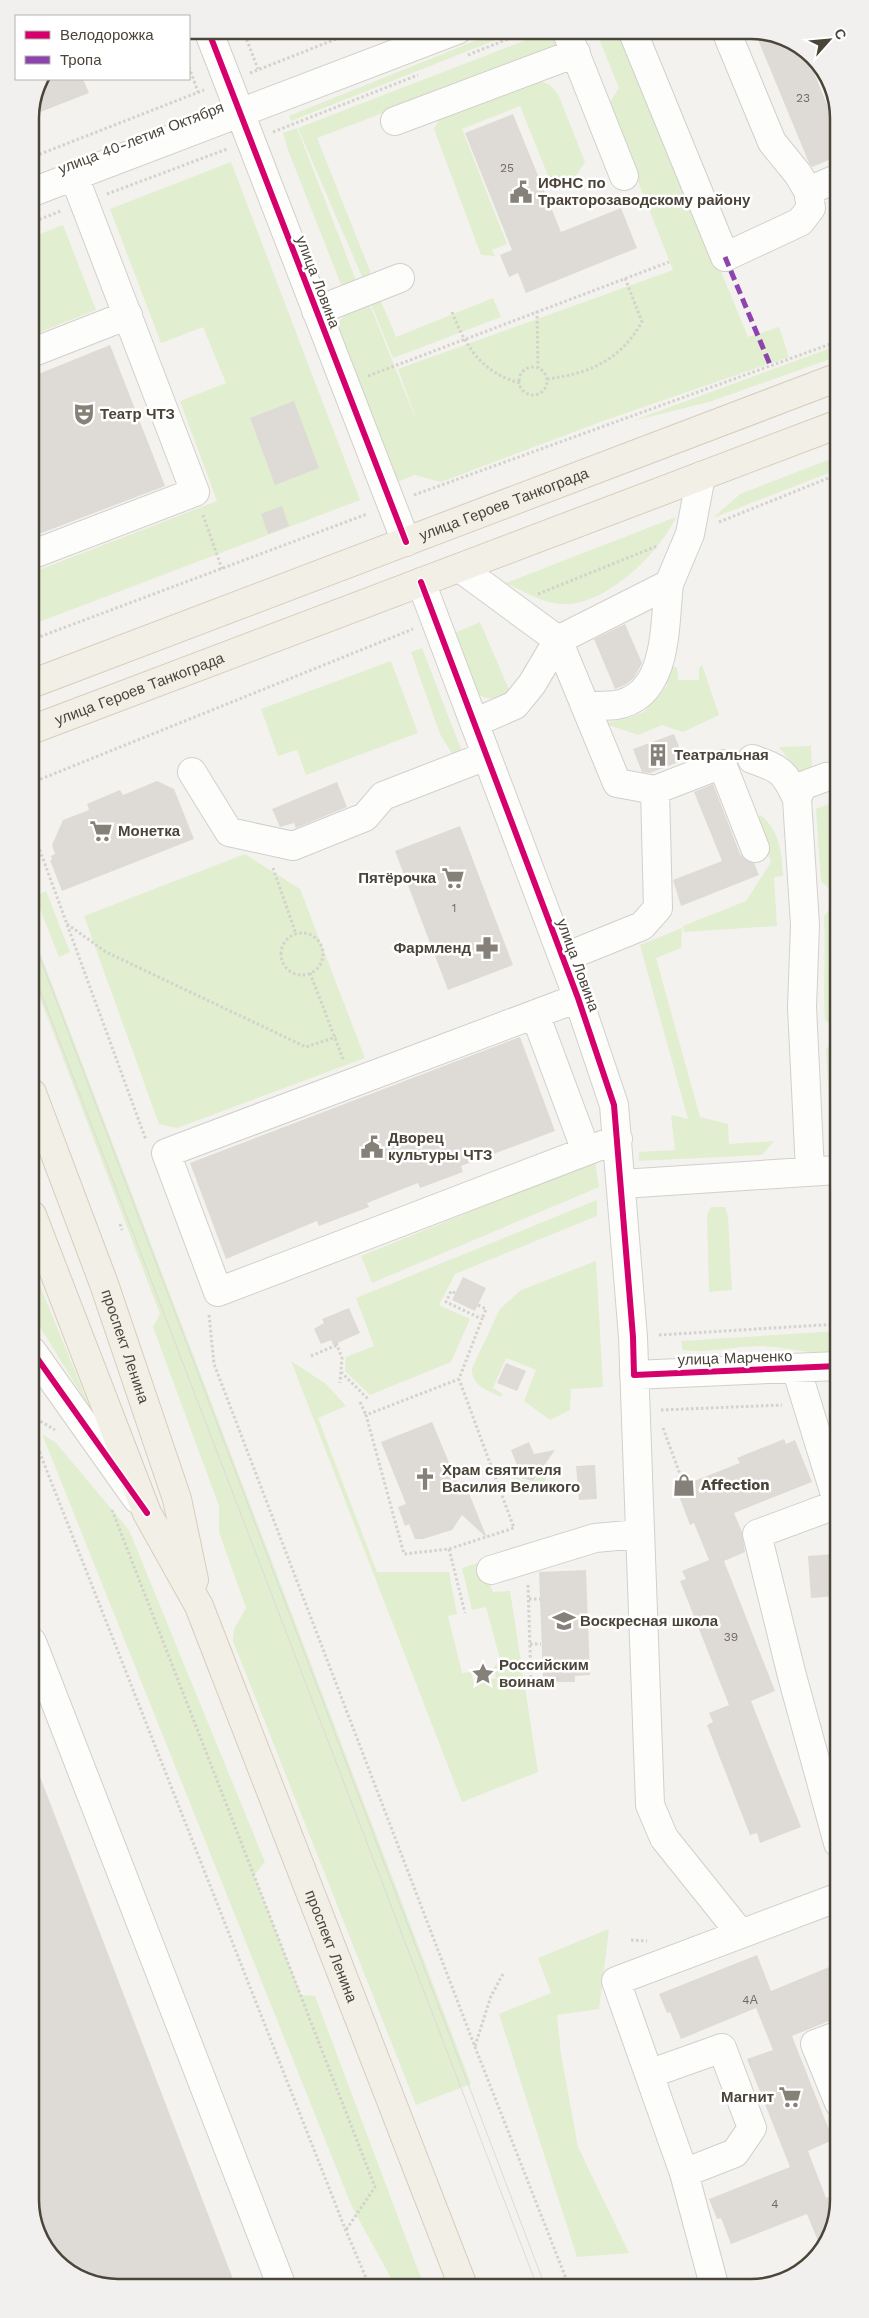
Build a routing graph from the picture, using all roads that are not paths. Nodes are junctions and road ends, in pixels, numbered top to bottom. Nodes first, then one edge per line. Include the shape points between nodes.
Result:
1 (212, 39) edge
2 (433, 39) edge
3 (636, 39) edge
4 (729, 39) edge
5 (571, 42) edge
6 (240, 113) junction
7 (395, 120) dead end
8 (74, 176) junction
9 (624, 176) dead end
10 (830, 182) edge
11 (39, 190) edge
12 (808, 191) junction
13 (400, 278) dead end
14 (316, 311) junction
15 (128, 315) junction
16 (39, 350) edge
17 (830, 380) edge
18 (830, 427) edge
19 (701, 476) junction
20 (406, 542) junction
21 (39, 552) edge
22 (460, 568) junction
23 (421, 582) junction
24 (669, 584) junction
25 (558, 640) junction
26 (39, 681) edge
27 (585, 706) junction
28 (474, 723) junction
29 (39, 727) edge
30 (486, 756) junction
31 (752, 759) dead end
32 (192, 772) dead end
33 (830, 777) edge
34 (655, 790) junction
35 (797, 798) junction
36 (755, 848) dead end
37 (563, 958) junction
38 (578, 998) junction
39 (535, 1014) junction
40 (39, 1112) edge
41 (618, 1140) junction
42 (586, 1151) junction
43 (830, 1170) edge
44 (810, 1171) junction
45 (622, 1184) junction
46 (39, 1233) edge
47 (39, 1361) edge
48 (830, 1366) edge
49 (796, 1368) junction
50 (634, 1375) junction
51 (830, 1478) edge
52 (830, 1507) edge
53 (147, 1513) junction
54 (639, 1534) junction
55 (491, 1570) dead end
56 (199, 1606) junction
57 (39, 1660) edge
58 (830, 1814) edge
59 (830, 1900) edge
60 (741, 1934) junction
61 (830, 2038) edge
62 (649, 2074) junction
63 (830, 2081) edge
64 (684, 2173) junction
65 (279, 2279) edge
66 (460, 2279) edge
67 (712, 2279) edge

1 - 6 street, улица Ловина
2 - 6 street, улица 40-летия Октября
3 - 12 street via 725,257 800,222 811,208
4 - 12 street via 772,142
5 - 7 street
5 - 9 street
6 - 8 street, улица 40-летия Октября
6 - 14 street, улица Ловина
8 - 11 street, улица 40-летия Октября
8 - 15 street
10 - 12 street
13 - 14 street
14 - 20 street, улица Ловина
15 - 16 street
15 - 21 street via 195,492
17 - 20 main road, улица Героев Танкограда
18 - 19 main road, улица Героев Танкограда
19 - 22 main road, улица Героев Танкограда
19 - 24 street via 690,534
20 - 23 main road, улица Ловина
20 - 26 main road, улица Героев Танкограда
22 - 23 main road, улица Героев Танкограда
22 - 25 street
23 - 28 street, улица Ловина
23 - 29 main road, улица Героев Танкограда
24 - 25 street
24 - 27 street via 659,666 650,683 641,694 618,704
25 - 27 street
25 - 28 street via 532,684 514,705
27 - 34 street via 617,783
28 - 30 street, улица Ловина
30 - 32 street via 383,796 365,817 293,846 229,832
30 - 37 street, улица Ловина
31 - 35 street via 778,768
33 - 35 street via 802,786
34 - 36 street via 722,764
34 - 37 street via 658,908 642,926
35 - 44 street via 805,924 802,1007
37 - 38 street, улица Ловина
38 - 39 street
38 - 41 street, улица Ловина via 614,1105
39 - 42 street
39 - 42 street via 166,1153 218,1292
40 - 56 main road, проспект Ленина via 104,1284 177,1500
41 - 42 street
41 - 45 street, улица Ловина
43 - 44 street
44 - 45 street
45 - 50 street, улица Ловина
46 - 53 main road, проспект Ленина
47 - 53 street
48 - 49 street, улица Марченко
49 - 50 street, улица Марченко
49 - 51 street
50 - 54 street, улица Ловина
52 - 58 street via 757,1534
53 - 56 main road, проспект Ленина
54 - 55 street via 595,1538
54 - 60 street, улица Ловина via 641,1763 650,1805 664,1838
56 - 66 main road, проспект Ленина
57 - 65 street
59 - 60 street
60 - 62 street via 616,1981
61 - 63 street via 815,2044
62 - 64 street
62 - 64 street via 722,2048 752,2128 735,2153
64 - 67 street

